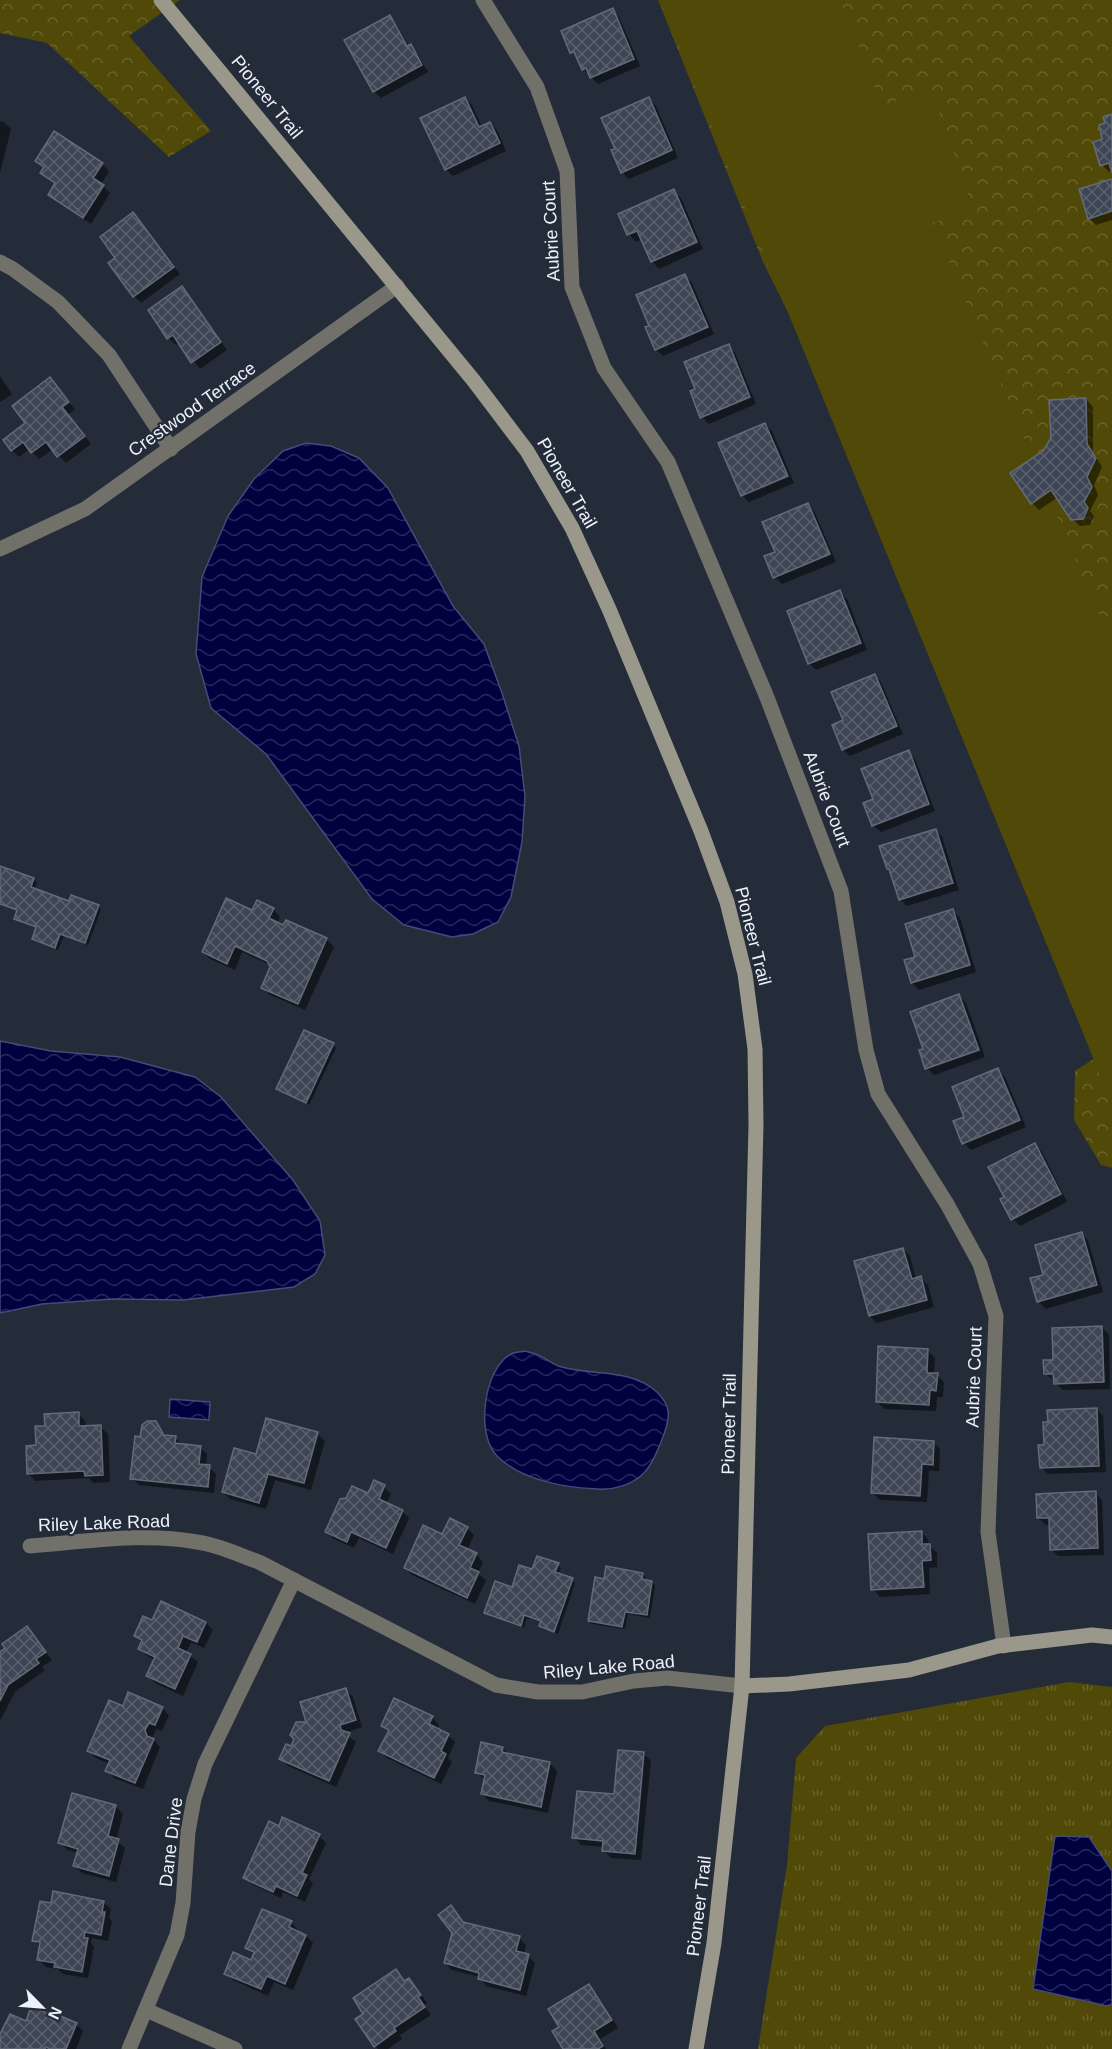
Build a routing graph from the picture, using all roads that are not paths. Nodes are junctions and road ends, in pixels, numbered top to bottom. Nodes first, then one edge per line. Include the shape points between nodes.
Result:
1 (161, 0) edge
2 (483, 0) edge
3 (0, 262) edge
4 (397, 286) junction
5 (171, 449) junction
6 (0, 549) edge
7 (30, 1546) dead end
8 (294, 1580) junction
9 (1112, 1637) edge
10 (1004, 1646) junction
11 (742, 1686) junction
12 (146, 2010) junction
13 (129, 2049) edge
14 (235, 2049) edge
15 (696, 2049) edge

1 - 4 main road, Pioneer Trail
2 - 10 street, Aubrie Court via 537,87 567,171 572,287 604,368 668,462 766,695 842,891 866,1050 878,1094 980,1264 996,1316 988,1532
3 - 5 street via 58,302 109,355
4 - 5 street, Crestwood Terrace
4 - 11 main road, Pioneer Trail via 527,451 572,528 701,831 727,902 745,974 755,1049 756,1125
5 - 6 street, Crestwood Terrace via 85,509
7 - 8 street, Riley Lake Road via 134,1538 177,1539 229,1551
8 - 11 street, Riley Lake Road via 496,1685 537,1692 582,1692 666,1678
8 - 12 street, Dane Drive via 205,1764 188,1832 177,1935
9 - 10 main road, Riley Lake Road via 1092,1635
10 - 11 main road, Riley Lake Road via 909,1670
11 - 15 main road, Pioneer Trail via 714,1943
12 - 13 street, Dane Drive
12 - 14 street

